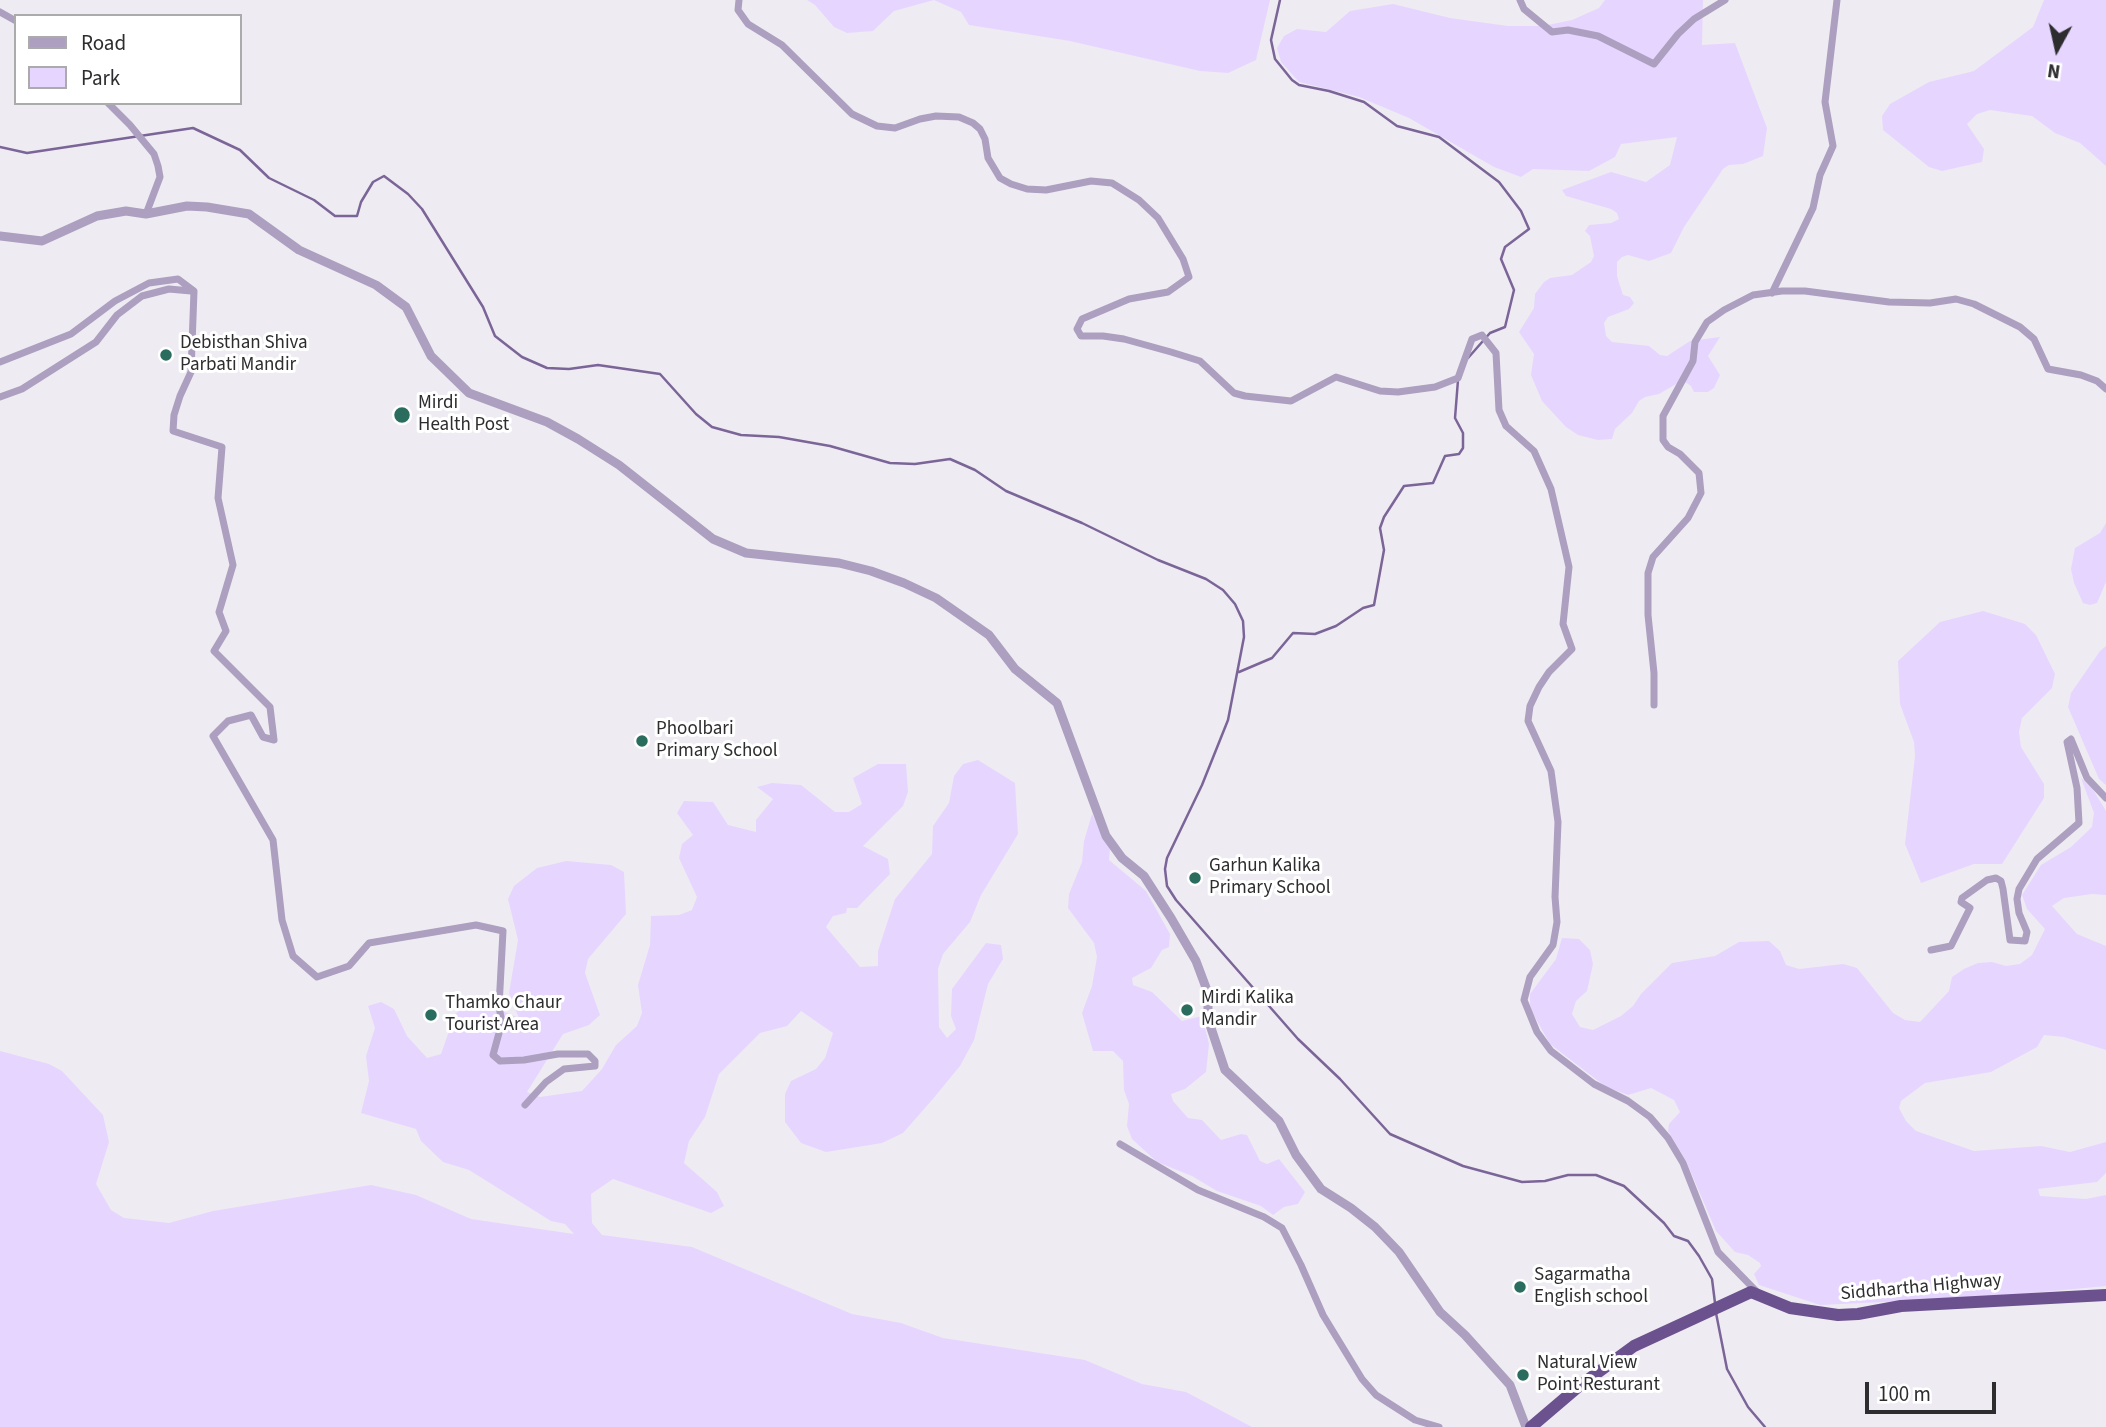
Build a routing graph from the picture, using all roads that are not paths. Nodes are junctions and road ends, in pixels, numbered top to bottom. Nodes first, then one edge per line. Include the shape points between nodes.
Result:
1 (740, 0) edge
2 (1520, 0) edge
3 (1725, 0) edge
4 (1837, 0) edge
5 (110, 105) edge
6 (146, 214) junction
7 (0, 236) edge
8 (194, 291) junction
9 (1772, 293) junction
10 (0, 362) edge
11 (2106, 389) edge
12 (0, 397) edge
13 (1654, 705) dead end
14 (2106, 798) edge
15 (1931, 950) dead end
16 (526, 1105) dead end
17 (1120, 1144) dead end
18 (1756, 1293) junction
19 (2106, 1295) edge
20 (1439, 1427) edge
21 (1528, 1427) edge

1 - 18 street via 737,10 748,24 782,45 852,114 877,126 895,128 928,117 959,117 980,129 988,158 1000,178 1011,184 1046,190 1091,181 1112,183 1158,218 1189,277 1168,292 1129,299 1082,319 1077,330 1081,336 1124,339 1171,352 1200,361 1234,393 1291,401 1336,377 1380,391 1435,387 1458,378 1472,339 1485,338 1496,353 1499,410 1506,426 1534,451 1552,489 1569,567 1563,624 1572,649 1539,687 1528,721 1551,771 1558,822 1557,922 1553,945 1530,977 1524,1000 1551,1051 1594,1084 1650,1117 1668,1138 1684,1163 1718,1252
2 - 3 street via 1524,9 1552,32 1598,36 1654,64 1694,19
4 - 9 street via 1825,103 1833,146 1819,175 1813,208
5 - 6 street via 154,154 160,177
6 - 7 street via 107,213 42,241
6 - 21 street via 187,206 250,214 299,250 376,285 406,307 432,356 469,393 547,422 578,439 713,538 746,553 871,571 936,598 989,635 1015,669 1057,703 1106,836 1143,876 1196,961 1225,1070 1279,1121 1321,1189 1375,1227 1399,1252 1440,1312 1510,1385
8 - 10 street via 178,279 149,283 72,334
8 - 12 street via 169,289 142,296 117,315 96,342 22,389
8 - 16 street via 191,372 173,431 222,447 218,498 233,565 219,612 226,631 214,651 270,707 274,740 263,737 251,715 228,721 213,736 273,840 282,920 293,956 317,977 349,966 369,943 476,925 503,931 502,1022 493,1055 500,1061 589,1054 595,1061 595,1066 564,1069
9 - 11 street via 1805,291 1889,302 1956,299 1975,304 2034,339 2048,369 2081,375
9 - 13 street via 1753,295 1707,322 1695,342 1693,361 1663,416 1663,440 1699,473 1701,493 1688,518 1653,557 1648,573
14 - 15 street via 2087,778 2071,739 2067,742 2079,823 2038,859 2019,889 2025,941 2010,940 2003,889 1996,878 1962,898 1970,908 1951,946
17 - 20 street via 1198,1190 1282,1228 1323,1315 1362,1379 1376,1395 1415,1420
18 - 19 highway, Siddhartha Highway via 1790,1308 1839,1315
18 - 21 highway via 1634,1346

